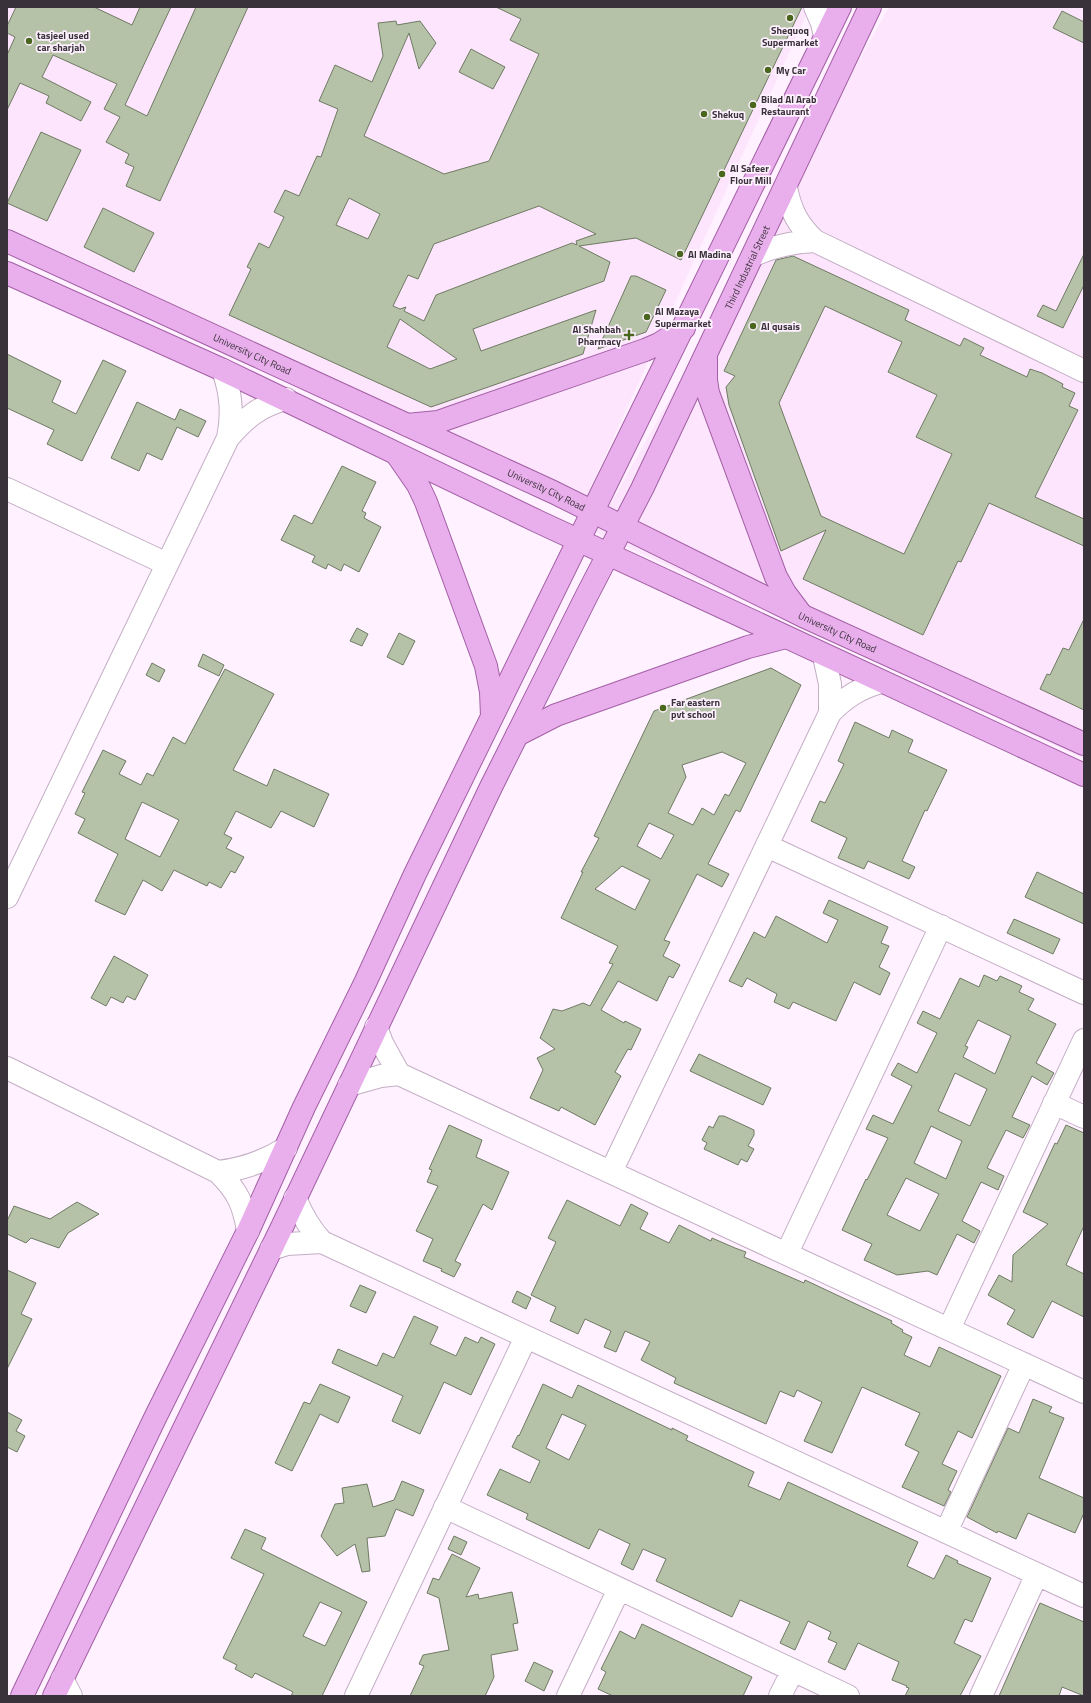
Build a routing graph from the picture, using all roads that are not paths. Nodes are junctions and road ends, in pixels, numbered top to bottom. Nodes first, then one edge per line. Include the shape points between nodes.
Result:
1 (815, 7) edge
2 (840, 7) edge
3 (870, 7) edge
4 (825, 36) junction
5 (786, 187) junction
6 (7, 241) edge
7 (815, 241) junction
8 (754, 255) junction
9 (7, 262) edge
10 (59, 266) junction
11 (7, 273) edge
12 (684, 328) junction
13 (706, 356) junction
14 (1082, 364) edge
15 (223, 370) junction
16 (286, 399) junction
17 (407, 424) junction
18 (228, 438) junction
19 (396, 454) junction
20 (606, 487) junction
21 (7, 490) edge
22 (563, 497) junction
23 (635, 503) junction
24 (593, 512) junction
25 (550, 527) junction
26 (622, 527) junction
27 (579, 541) junction
28 (650, 541) junction
29 (608, 555) junction
30 (166, 564) junction
31 (568, 564) junction
32 (633, 566) junction
33 (595, 579) junction
34 (803, 616) junction
35 (786, 638) junction
36 (824, 656) junction
37 (881, 682) junction
38 (830, 713) junction
39 (492, 718) junction
40 (517, 735) junction
41 (1084, 744) edge
42 (1084, 776) edge
43 (766, 846) junction
44 (7, 897) edge
45 (941, 926) junction
46 (1084, 993) edge
47 (376, 1027) junction
48 (1084, 1040) edge
49 (7, 1068) edge
50 (399, 1074) junction
51 (349, 1085) junction
52 (1054, 1103) junction
53 (1084, 1118) edge
54 (295, 1128) junction
55 (286, 1148) junction
56 (218, 1172) junction
57 (611, 1172) junction
58 (295, 1198) junction
59 (248, 1231) junction
60 (322, 1242) junction
61 (271, 1249) junction
62 (787, 1253) junction
63 (949, 1329) junction
64 (526, 1337) junction
65 (1024, 1364) junction
66 (1084, 1392) edge
67 (445, 1507) junction
68 (946, 1532) junction
69 (1037, 1574) junction
70 (619, 1589) junction
71 (1084, 1596) edge
72 (793, 1670) junction
73 (62, 1690) edge
74 (22, 1696) edge
75 (356, 1696) edge
76 (568, 1696) edge
77 (780, 1696) edge
78 (848, 1696) edge
79 (981, 1696) edge

1 - 4 street
2 - 4 main road
3 - 5 main road, Third Industrial Street
4 - 12 main road
5 - 7 street via 795,218
5 - 8 main road, Third Industrial Street
6 - 10 main road, University City Road
7 - 8 street via 784,244
7 - 14 street
8 - 13 main road, Third Industrial Street
9 - 10 main road via 45,278 55,276
10 - 17 main road, University City Road
11 - 15 main road
12 - 17 main road via 645,350 438,422
12 - 20 main road
13 - 23 main road, Third Industrial Street
13 - 34 main road via 708,394 731,456 780,586
15 - 16 main road
15 - 18 street via 232,403
16 - 18 street via 269,404 253,413
16 - 19 main road
17 - 22 main road, University City Road
18 - 30 street
19 - 25 main road
19 - 39 main road via 418,485 426,502 472,625 489,679
20 - 23 main road via 617,502 629,505
20 - 24 main road
21 - 30 street
22 - 24 main road, University City Road
22 - 25 main road via 563,517
23 - 26 main road, Third Industrial Street
24 - 26 main road, University City Road
24 - 27 main road
25 - 27 main road
26 - 28 main road, University City Road
26 - 29 main road, Third Industrial Street
27 - 29 main road
27 - 31 main road
28 - 32 main road via 636,553
28 - 34 main road, University City Road
29 - 32 main road
29 - 33 main road, Third Industrial Street
30 - 44 street
31 - 33 main road via 581,565 592,573
31 - 39 main road
32 - 35 main road
33 - 40 main road, Third Industrial Street
34 - 41 main road, University City Road
35 - 36 main road
35 - 40 main road via 748,647 556,715
36 - 37 main road
36 - 38 street via 830,684
37 - 38 street via 853,693
37 - 42 main road
38 - 43 street
39 - 54 main road
40 - 47 main road, Third Industrial Street
43 - 45 street
43 - 57 street
45 - 46 street
45 - 62 street
47 - 50 street
47 - 51 main road, Third Industrial Street
48 - 52 street
49 - 56 street
50 - 51 street
50 - 57 street
51 - 58 main road, Third Industrial Street
52 - 53 street
52 - 63 street
54 - 55 main road
54 - 58 main road via 307,1137 308,1144 298,1171
55 - 56 street via 254,1165
55 - 59 main road
56 - 59 street via 240,1198
57 - 62 street
58 - 60 street via 302,1216
58 - 61 main road, Third Industrial Street
59 - 74 main road
60 - 61 street via 288,1244
60 - 64 street
61 - 73 main road, Third Industrial Street
62 - 63 street
63 - 65 street
64 - 67 street
64 - 68 street
65 - 66 street
65 - 68 street
67 - 70 street
67 - 75 street
68 - 69 street
69 - 71 street
69 - 79 street
70 - 72 street
70 - 76 street
72 - 77 street
72 - 78 street

